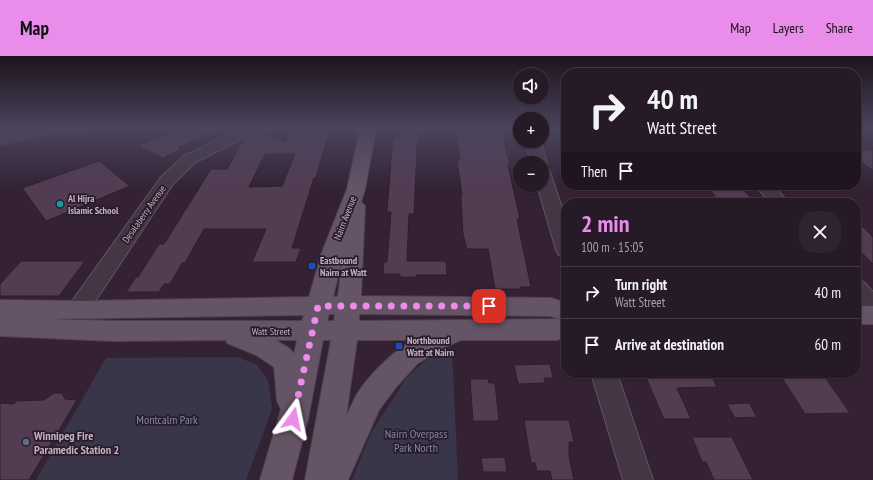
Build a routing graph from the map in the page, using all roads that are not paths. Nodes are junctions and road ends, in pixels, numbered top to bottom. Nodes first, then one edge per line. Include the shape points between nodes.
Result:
1 (210, 149) edge
2 (364, 149) edge
3 (356, 189) junction
4 (768, 190) edge
5 (548, 192) edge
6 (776, 198) edge
7 (561, 234) edge
8 (861, 294) edge
9 (873, 307) edge
10 (0, 309) edge
11 (561, 310) edge
12 (861, 315) edge
13 (873, 315) edge
14 (347, 318) junction
15 (315, 319) junction
16 (71, 320) junction
17 (0, 326) edge
18 (561, 329) edge
19 (460, 330) junction
20 (220, 331) junction
21 (606, 378) edge
22 (293, 419) junction
23 (276, 480) edge
24 (321, 480) edge
25 (332, 480) edge
26 (638, 480) edge

1 - 16 street, Desalaberry Avenue via 190,159 168,181
2 - 3 main road, Nairn Avenue
3 - 14 main road, Nairn Avenue via 355,251
3 - 15 main road, Nairn Avenue via 333,252
4 - 6 street
5 - 7 street
8 - 9 street
10 - 16 main road, Watt Street
11 - 14 main road, Watt Street via 551,307
12 - 13 main road
14 - 15 main road, Watt Street
14 - 19 main road, Watt Street
14 - 24 main road, Nairn Avenue
15 - 16 main road, Watt Street
15 - 20 main road, Watt Street
15 - 22 main road, Nairn Avenue
16 - 17 main road, Watt Street
16 - 20 main road, Watt Street via 113,331
18 - 19 main road, Watt Street
19 - 25 main road via 408,356 387,378 368,402
20 - 22 main road via 262,345 287,365
21 - 26 street
22 - 23 main road, Nairn Avenue

